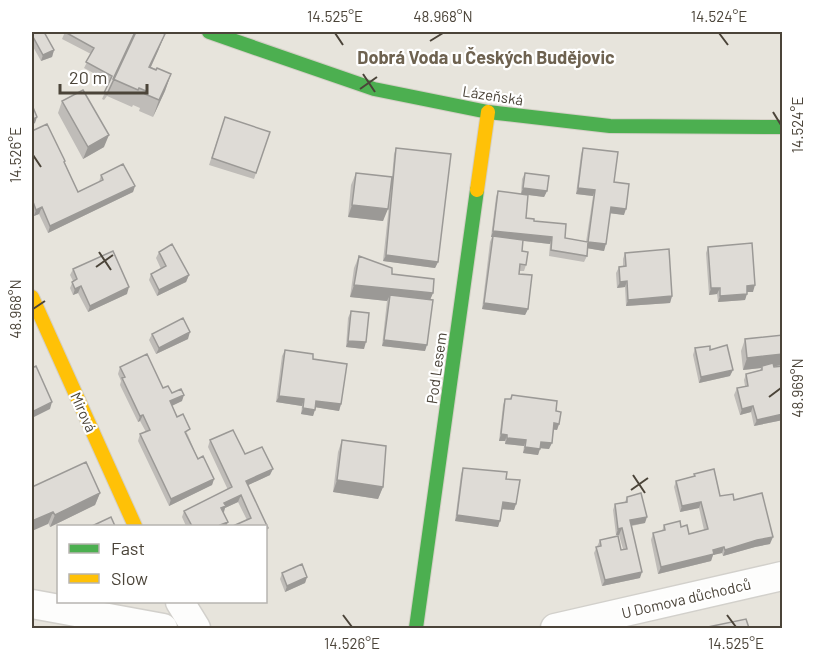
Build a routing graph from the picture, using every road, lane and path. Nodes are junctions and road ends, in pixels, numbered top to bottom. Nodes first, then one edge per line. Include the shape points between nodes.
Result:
1 (209, 32) edge
2 (488, 112) junction
3 (783, 127) edge
4 (32, 297) edge
5 (135, 525) edge
6 (783, 576) edge
7 (181, 603) edge
8 (32, 604) edge
9 (163, 628) edge
10 (196, 628) edge
11 (416, 628) edge
12 (555, 628) edge

1 - 2 street, Lázeňská via 374,89
2 - 3 street, Lázeňská via 610,126
2 - 11 street, Pod Lesem
4 - 5 street, Mírová
6 - 12 street, U Domova důchodců
7 - 10 street
8 - 9 street

